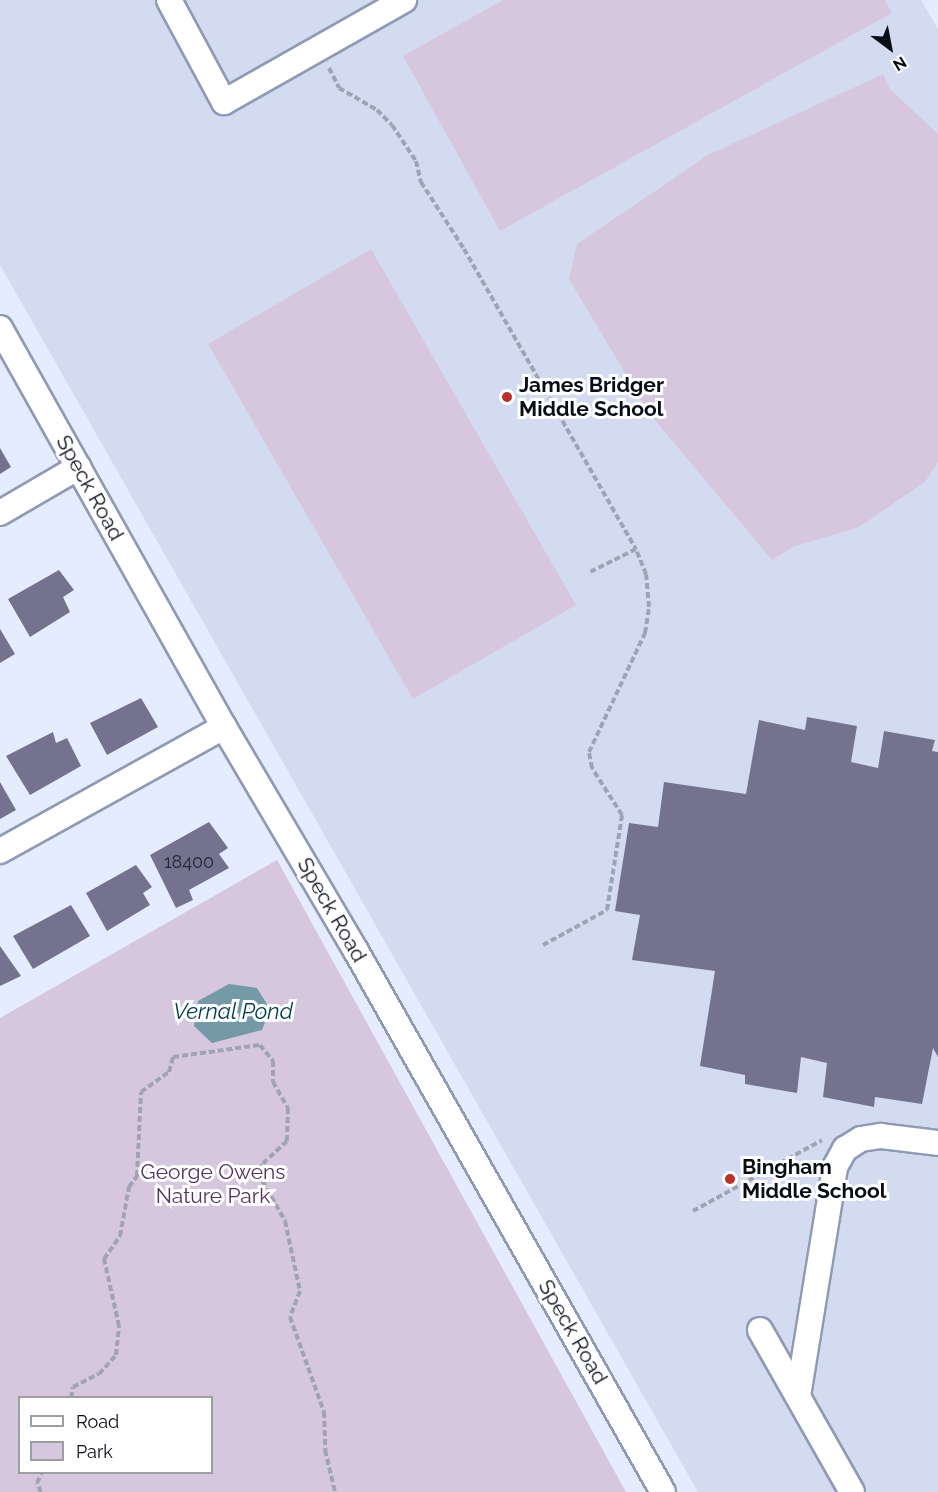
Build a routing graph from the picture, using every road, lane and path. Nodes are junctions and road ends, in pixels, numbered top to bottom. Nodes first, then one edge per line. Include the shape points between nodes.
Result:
1 (169, 0) edge
2 (404, 0) edge
3 (318, 49) junction
4 (0, 328) edge
5 (79, 467) junction
6 (0, 513) edge
7 (636, 549) junction
8 (590, 572) dead end
9 (224, 727) junction
10 (0, 851) edge
11 (543, 945) dead end
12 (938, 1143) edge
13 (845, 1149) junction
14 (693, 1211) dead end
15 (760, 1329) dead end
16 (71, 1396) edge
17 (798, 1396) junction
18 (42, 1474) edge
19 (41, 1492) edge
20 (335, 1492) edge
21 (663, 1492) edge
22 (852, 1492) edge

1 - 3 street via 225,102
2 - 3 street
3 - 7 path via 339,87 377,110 416,161 421,182 464,249
4 - 5 street, Speck Road
5 - 6 street
5 - 9 street, Speck Road
7 - 8 path
7 - 11 path via 646,574 649,607 645,633 589,752 592,768 622,815 607,910
9 - 10 street
9 - 21 street, Speck Road
12 - 13 street via 881,1136 861,1139
13 - 14 path via 827,1138
13 - 17 street via 835,1167
15 - 17 street
16 - 20 path via 73,1387 99,1374 116,1355 119,1326 104,1259 120,1236 129,1187 136,1176 141,1092 169,1072 173,1057 260,1045 273,1061 273,1082 288,1108 287,1141 262,1164 258,1173 285,1221 300,1291 290,1317 324,1412 325,1450
17 - 22 street
18 - 19 path via 37,1483

